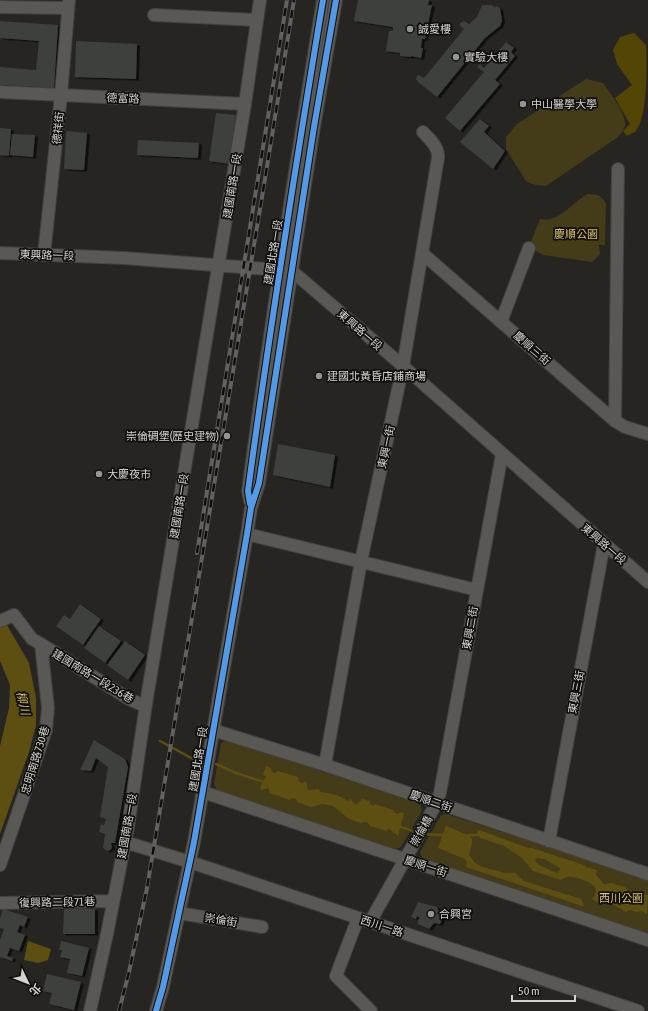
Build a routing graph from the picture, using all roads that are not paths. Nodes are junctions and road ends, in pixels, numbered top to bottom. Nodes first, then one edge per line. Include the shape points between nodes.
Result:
1 (260, 0) edge
2 (324, 0) edge
3 (336, 0) edge
4 (68, 3) edge
5 (0, 7) edge
6 (154, 15) dead end
7 (256, 20) junction
8 (0, 92) edge
9 (61, 94) junction
10 (245, 104) junction
11 (423, 132) dead end
12 (618, 169) dead end
13 (529, 248) dead end
14 (422, 253) junction
15 (0, 254) edge
16 (44, 255) junction
17 (219, 265) junction
18 (280, 270) junction
19 (292, 271) junction
20 (501, 322) junction
21 (403, 366) junction
22 (615, 421) junction
23 (648, 434) edge
24 (502, 454) junction
25 (250, 508) junction
26 (247, 534) junction
27 (604, 544) junction
28 (362, 561) junction
29 (648, 582) edge
30 (477, 590) junction
31 (7, 618) edge
32 (41, 644) junction
33 (146, 704) junction
34 (213, 730) junction
35 (325, 765) junction
36 (204, 792) junction
37 (436, 803) junction
38 (549, 841) junction
39 (125, 842) junction
40 (405, 860) junction
41 (190, 862) junction
42 (0, 865) edge
43 (648, 874) edge
44 (114, 901) junction
45 (0, 903) edge
46 (179, 913) junction
47 (358, 918) junction
48 (370, 922) junction
49 (262, 927) dead end
50 (648, 940) edge
51 (90, 1011) edge
52 (156, 1011) edge
53 (371, 1011) edge
54 (638, 1011) edge

1 - 7 street, 建國南路一段
2 - 18 street, 建國北路一段
3 - 19 street, 建國北路一段
4 - 5 street via 63,8
4 - 9 street, 德祥街
6 - 7 street
7 - 10 street, 建國南路一段
8 - 9 street, 德富路
9 - 10 street, 德富路
9 - 16 street, 德祥街
10 - 17 street, 建國南路一段
11 - 14 street, 東興一街 via 438,152
12 - 22 street
13 - 20 street
14 - 20 street, 慶順三街
14 - 21 street, 東興一街
15 - 16 street, 東興路一段
16 - 17 street, 東興路一段
17 - 18 street, 東興路一段
17 - 33 street, 建國南路一段
18 - 19 street, 東興路一段
18 - 25 street, 建國北路一段 via 248,491
19 - 21 street, 東興路一段
19 - 25 street, 建國北路一段 via 259,483
20 - 22 street, 慶順三街
21 - 24 street, 東興路一段
21 - 28 street, 東興一街
22 - 23 street, 慶順三街 via 625,428
24 - 27 street, 東興路一段
24 - 30 street, 東興二街
25 - 26 street, 建國北路一段
26 - 28 street
26 - 34 street, 建國北路一段
27 - 29 street, 東興路一段
27 - 38 street, 東興三街
28 - 30 street
28 - 35 street, 東興一街
30 - 37 street, 東興二街
31 - 32 street
32 - 33 street, 建國南路一段236巷 via 129,699
32 - 42 street, 忠明南路730巷 via 48,708 46,730
33 - 39 street, 建國南路一段
34 - 35 street, 慶順二街
34 - 36 street, 建國北路一段
35 - 37 street, 慶順二街
36 - 40 street, 慶順一街
36 - 41 street, 建國北路一段
37 - 38 street, 慶順二街
37 - 40 street, 崇倫橋
38 - 43 street, 慶順二街
39 - 41 street, 西川一路
39 - 44 street, 建國南路一段
40 - 48 street
40 - 50 street, 慶順一街
41 - 46 street, 建國北路一段
41 - 47 street, 西川一路
44 - 45 street, 復興路二段71巷
44 - 51 street, 建國南路一段
46 - 49 street, 崇倫街
46 - 52 street, 建國北路一段
47 - 48 street, 西川一路
47 - 53 street via 336,976
48 - 54 street, 西川一路

